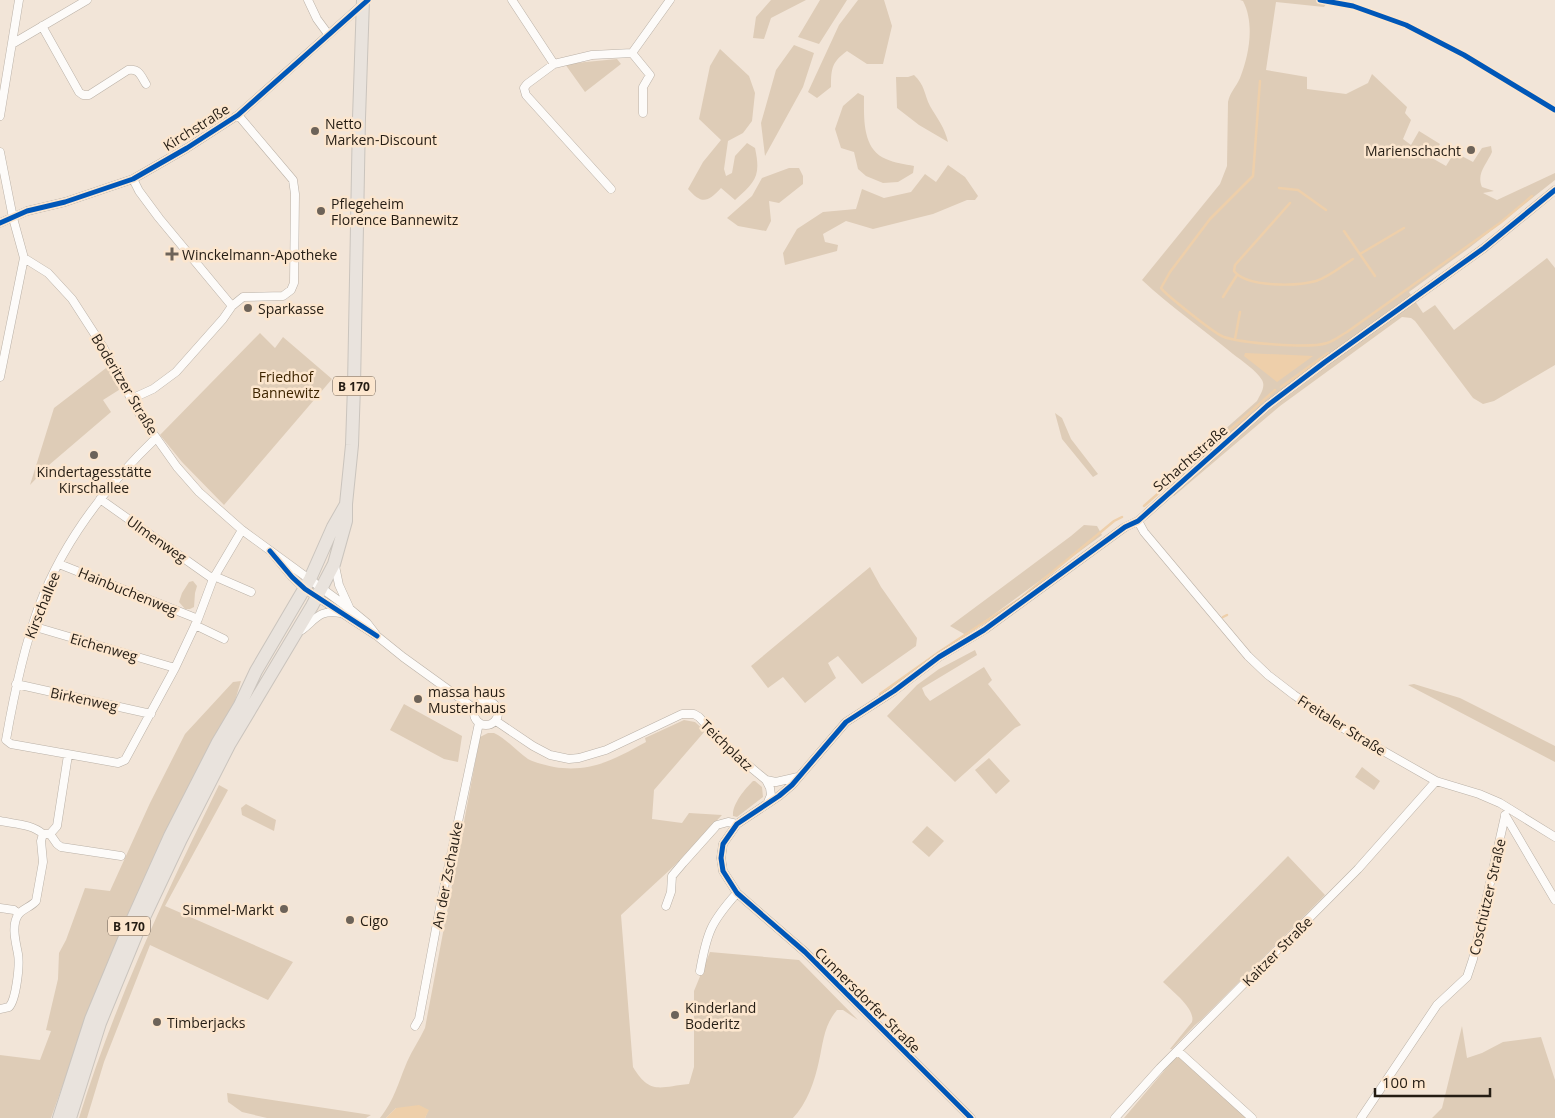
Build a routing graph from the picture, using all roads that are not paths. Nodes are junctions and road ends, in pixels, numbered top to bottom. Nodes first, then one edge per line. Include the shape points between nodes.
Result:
1 (19, 0) edge
2 (87, 0) edge
3 (308, 0) edge
4 (512, 0) edge
5 (670, 0) edge
6 (364, 2) edge
7 (42, 26) junction
8 (328, 34) junction
9 (12, 44) junction
10 (632, 53) junction
11 (554, 64) junction
12 (146, 84) dead end
13 (643, 113) dead end
14 (0, 116) edge
15 (238, 116) junction
16 (0, 152) edge
17 (133, 179) junction
18 (611, 189) dead end
19 (1555, 190) edge
20 (13, 218) junction
21 (0, 223) edge
22 (24, 258) junction
23 (232, 306) junction
24 (3, 352) edge
25 (0, 377) edge
26 (131, 399) junction
27 (156, 438) junction
28 (100, 499) junction
29 (346, 504) junction
30 (1138, 521) junction
31 (242, 530) junction
32 (59, 564) junction
33 (334, 564) junction
34 (214, 578) junction
35 (307, 584) junction
36 (251, 592) dead end
37 (319, 592) junction
38 (350, 608) junction
39 (342, 613) junction
40 (196, 622) junction
41 (32, 626) junction
42 (377, 636) junction
43 (293, 638) junction
44 (224, 639) dead end
45 (175, 668) junction
46 (16, 684) junction
47 (475, 709) junction
48 (151, 714) junction
49 (496, 721) junction
50 (479, 722) junction
51 (68, 755) junction
52 (798, 777) junction
53 (766, 780) junction
54 (1436, 781) junction
55 (768, 802) junction
56 (1506, 808) junction
57 (1506, 816) junction
58 (0, 822) edge
59 (738, 824) junction
60 (47, 834) junction
61 (1555, 838) edge
62 (121, 856) dead end
63 (738, 892) junction
64 (1555, 900) edge
65 (666, 906) dead end
66 (0, 908) edge
67 (19, 914) junction
68 (700, 971) dead end
69 (0, 1009) edge
70 (415, 1026) dead end
71 (1178, 1051) junction
72 (59, 1118) edge
73 (70, 1118) edge
74 (971, 1118) edge
75 (1115, 1118) edge
76 (1252, 1118) edge
77 (1361, 1118) edge

1 - 9 street
2 - 7 street
3 - 8 street
4 - 11 street
5 - 10 street
6 - 8 street, Kirchstraße
6 - 29 main road, B 170 via 353,406
7 - 9 street
7 - 12 street via 79,92 84,95 133,69
8 - 15 street, Kirchstraße
9 - 14 street
10 - 11 street via 592,55
10 - 13 street via 650,74 642,87
11 - 18 street via 524,88 526,95
15 - 17 street, Kirchstraße
15 - 23 street via 293,180 296,194 294,283 283,296 243,297
16 - 20 street
17 - 20 street, Kirchstraße
17 - 23 street via 159,218
19 - 30 street, Schachtstraße via 1484,248 1267,406
20 - 21 street, Kirchstraße
20 - 22 street
22 - 24 street
22 - 26 street, Boderitzer Straße via 48,273 72,299 104,347
23 - 26 street via 176,372
24 - 25 street
26 - 27 street, Boderitzer Straße
27 - 28 street, Kirschallee
27 - 31 street, Boderitzer Straße via 199,492
28 - 32 street, Kirschallee
28 - 34 street, Ulmenweg
29 - 33 main road, B 170 via 346,522
29 - 35 main road, B 170
30 - 52 street, Schachtstraße via 846,722
30 - 54 street, Freitaler Straße via 1203,603 1268,675 1341,727
31 - 34 street
31 - 35 street, Boderitzer Straße via 281,557
32 - 40 street, Hainbuchenweg
32 - 41 street, Kirschallee
33 - 37 main road, B 170
33 - 38 street, Boderitzer Straße via 338,585
34 - 36 street, Ulmenweg
34 - 40 street
35 - 37 street, Boderitzer Straße
35 - 72 main road, B 170 via 256,671 170,836 92,1020
37 - 38 street, Boderitzer Straße
37 - 39 street, Boderitzer Straße
37 - 43 main road, B 170
38 - 42 street, Boderitzer Straße
39 - 42 street, Boderitzer Straße
39 - 43 street via 318,615
40 - 44 street, Hainbuchenweg
40 - 45 street
41 - 45 street, Eichenweg
41 - 46 street, Kirschallee
42 - 47 street, Boderitzer Straße
43 - 73 main road, B 170 via 229,745 139,928 100,1023
45 - 48 street
46 - 48 street, Birkenweg
46 - 51 street, Kirschallee via 6,740 11,744
47 - 49 street via 482,702 491,702 498,708
47 - 50 street
48 - 51 street via 125,760 118,764
49 - 50 street via 488,725
49 - 53 street, Teichplatz via 533,746 569,759 606,750 682,714 694,714
50 - 70 street, An der Zschauke via 419,1020
51 - 60 street via 56,826
52 - 53 street, Teichplatz via 776,782
52 - 55 street
53 - 55 street, Teichplatz via 771,795
54 - 56 street, Freitaler Straße via 1479,794
54 - 71 street, Kaitzer Straße via 1358,869
55 - 59 street
56 - 57 street
56 - 61 street, Freitaler Straße
57 - 64 street
57 - 77 street, Coschützer Straße via 1467,977 1437,1005
58 - 60 street via 30,826
59 - 63 street via 723,844 721,858 723,871
59 - 65 street via 717,825 683,863 672,876
60 - 62 street via 61,847
60 - 67 street via 41,841 43,862 37,898
63 - 68 street via 712,925
63 - 74 street, Cunnersdorfer Straße via 805,952
66 - 67 street
67 - 69 street via 15,937 18,959 15,993 12,1004
71 - 75 street, Kaitzer Straße
71 - 76 street

